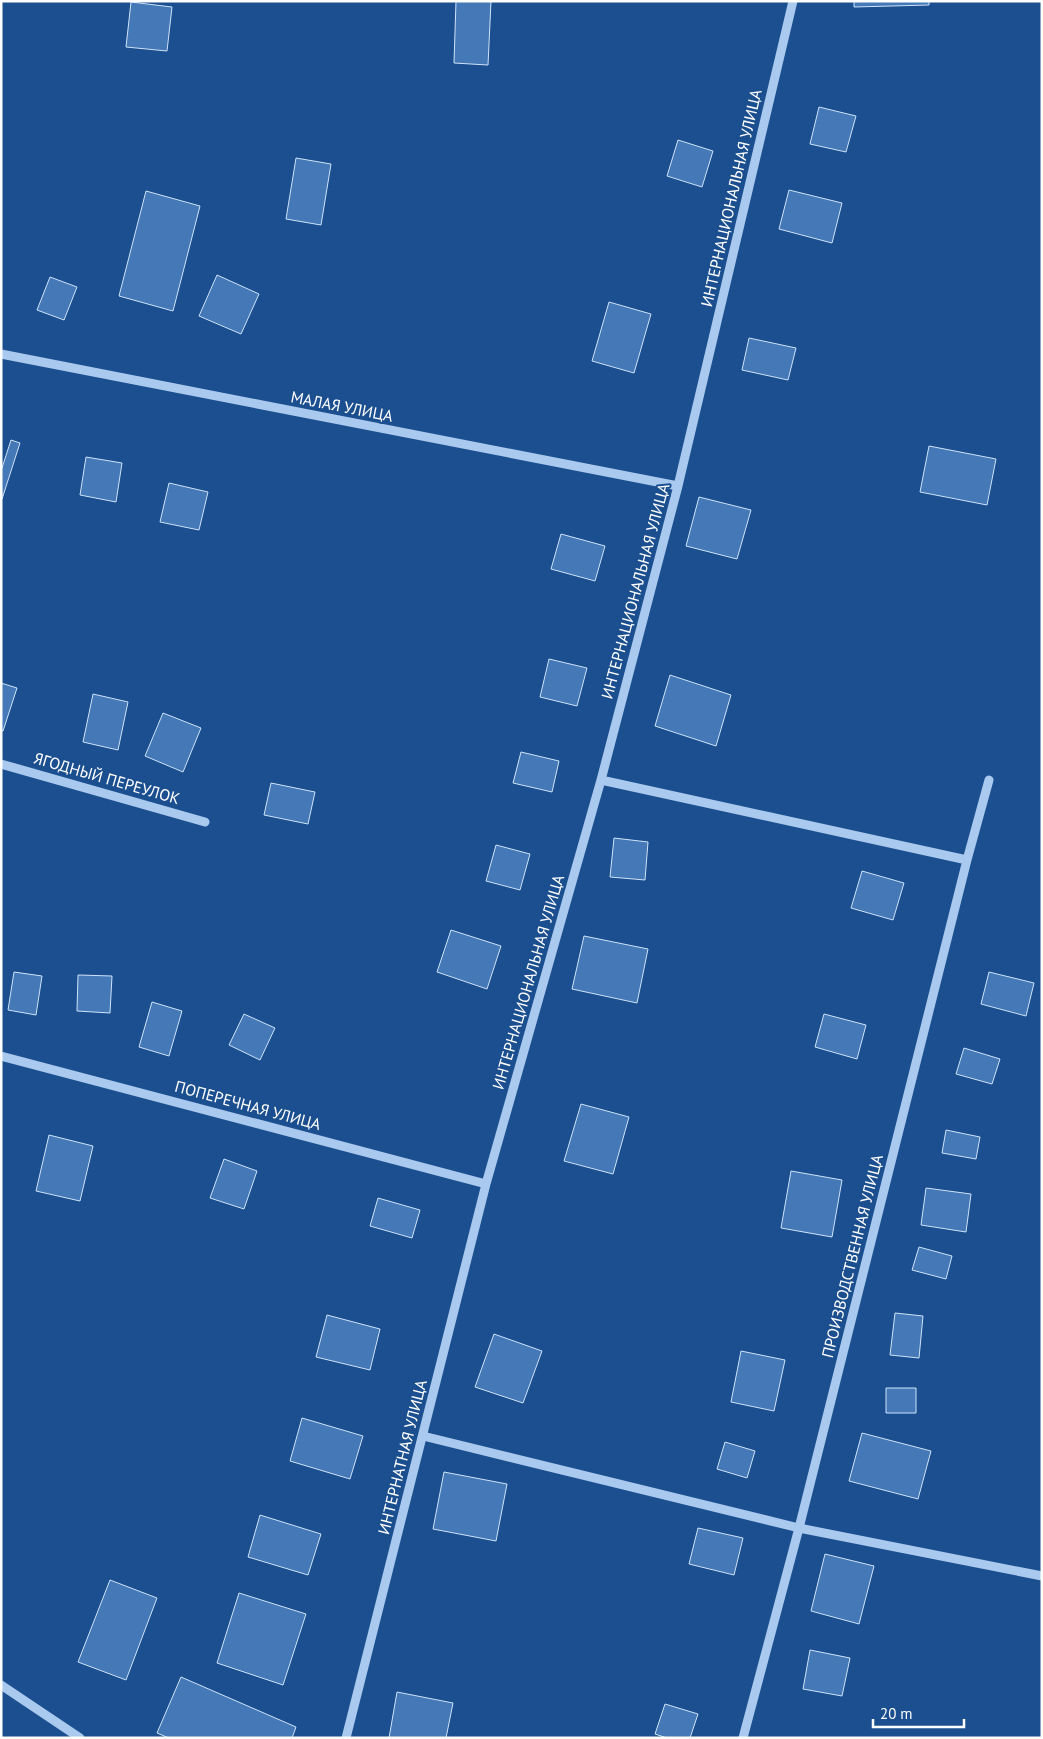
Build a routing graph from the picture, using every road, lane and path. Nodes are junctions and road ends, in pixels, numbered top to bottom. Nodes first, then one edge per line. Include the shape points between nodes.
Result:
1 (793, 1) edge
2 (1, 354) edge
3 (678, 486) junction
4 (1, 764) edge
5 (601, 780) junction
6 (989, 780) dead end
7 (205, 822) dead end
8 (967, 860) junction
9 (1, 1056) edge
10 (486, 1184) junction
11 (422, 1436) junction
12 (799, 1528) junction
13 (1042, 1576) edge
14 (1, 1685) edge
15 (80, 1738) edge
16 (346, 1738) edge
17 (742, 1738) edge

1 - 3 street, ИНТЕРНАЦИОНАЛЬНАЯ УЛИЦА
2 - 3 street, МАЛАЯ УЛИЦА
3 - 5 street, ИНТЕРНАЦИОНАЛЬНАЯ УЛИЦА
4 - 7 street, ЯГОДНЫЙ ПЕРЕУЛОК
5 - 8 street
5 - 10 street, ИНТЕРНАЦИОНАЛЬНАЯ УЛИЦА
6 - 8 street, ПРОИЗВОДСТВЕННАЯ УЛИЦА
8 - 12 street, ПРОИЗВОДСТВЕННАЯ УЛИЦА
9 - 10 street, ПОПЕРЕЧНАЯ УЛИЦА
10 - 11 street, ИНТЕРНАТНАЯ УЛИЦА
11 - 12 street
11 - 16 street, ИНТЕРНАТНАЯ УЛИЦА
12 - 13 street
12 - 17 street, ПРОИЗВОДСТВЕННАЯ УЛИЦА
14 - 15 street

